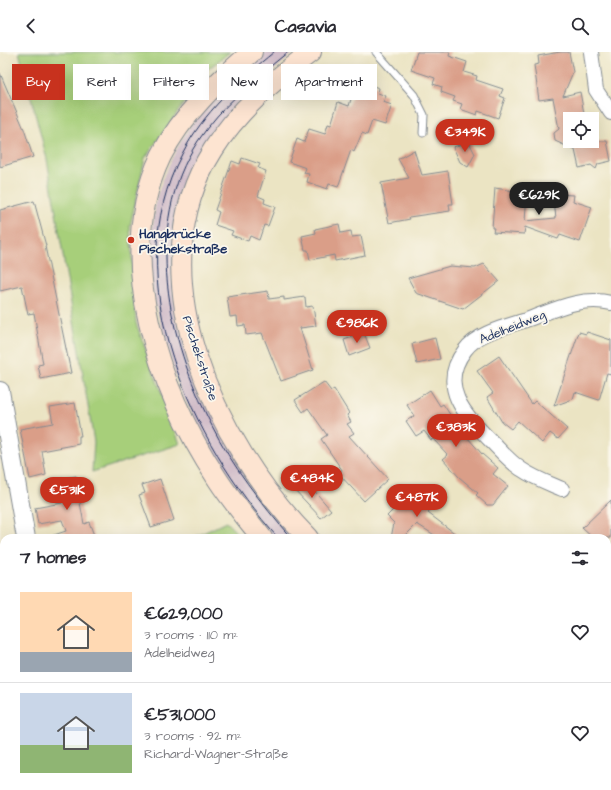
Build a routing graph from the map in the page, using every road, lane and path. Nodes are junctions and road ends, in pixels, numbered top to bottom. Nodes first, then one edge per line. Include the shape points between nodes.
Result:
1 (252, 52) edge
2 (311, 52) edge
3 (376, 52) edge
4 (591, 52) edge
5 (611, 113) edge
6 (423, 133) dead end
7 (611, 303) edge
8 (0, 391) edge
9 (562, 489) dead end
10 (25, 534) edge
11 (259, 534) edge
12 (305, 534) edge

1 - 11 main road via 199,102 182,122 161,157 146,201 141,275 150,327 183,417 218,480
2 - 12 main road, Pischekstraße via 254,99 212,150 194,188 181,255 182,289 190,334 214,402 245,459
3 - 6 lane via 414,95 424,115
4 - 5 street via 596,90
7 - 9 street, Adelheidweg via 572,303 483,336 465,350 454,371 453,384 457,398 472,422 521,469
8 - 10 street

